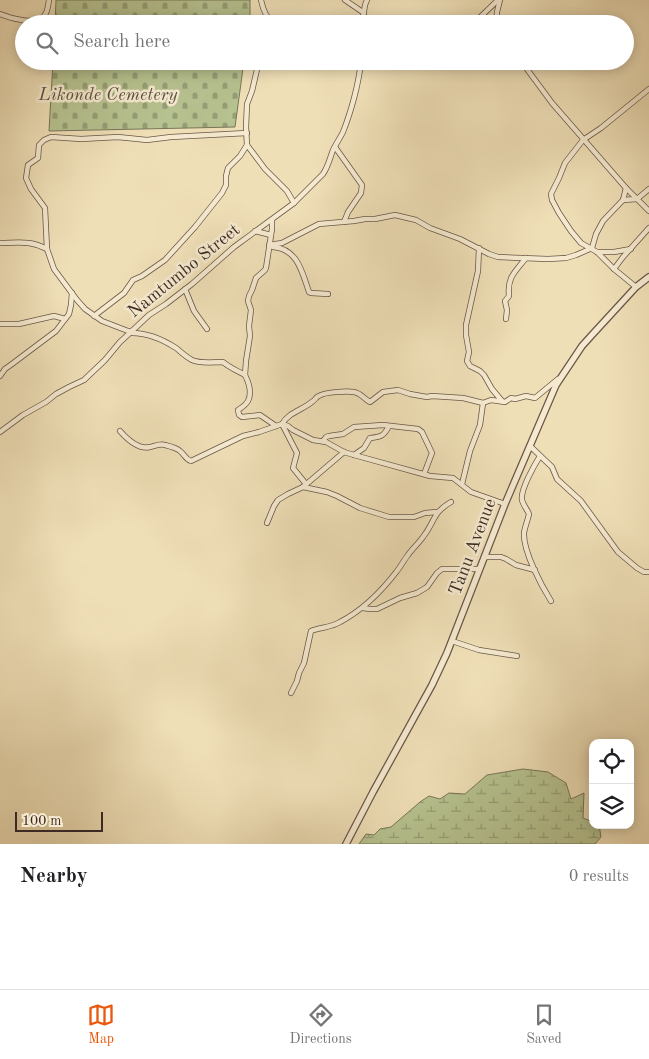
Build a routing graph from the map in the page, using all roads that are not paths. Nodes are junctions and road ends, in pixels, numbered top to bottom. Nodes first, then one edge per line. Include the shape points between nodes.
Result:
1 (49, 0) edge
2 (261, 0) edge
3 (345, 0) edge
4 (367, 0) edge
5 (499, 0) edge
6 (364, 13) joint
7 (0, 14) edge
8 (45, 15) edge
9 (266, 15) edge
10 (483, 15) edge
11 (497, 15) edge
12 (15, 19) edge
13 (257, 70) edge
14 (360, 70) edge
15 (528, 70) edge
16 (649, 89) edge
17 (246, 133) junction
18 (583, 140) junction
19 (247, 145) junction
20 (334, 147) junction
21 (626, 188) junction
22 (649, 189) edge
23 (638, 199) junction
24 (623, 200) junction
25 (294, 203) junction
26 (649, 211) edge
27 (272, 220) junction
28 (344, 222) junction
29 (649, 228) edge
30 (255, 231) junction
31 (271, 234) junction
32 (0, 243) edge
33 (269, 246) junction
34 (47, 248) junction
35 (479, 248) junction
36 (592, 248) junction
37 (631, 249) junction
38 (598, 252) junction
39 (526, 258) junction
40 (614, 269) junction
41 (649, 277) edge
42 (636, 287) junction
43 (185, 289) junction
44 (72, 293) junction
45 (328, 294) dead end
46 (94, 316) junction
47 (65, 319) junction
48 (506, 319) dead end
49 (0, 324) edge
50 (207, 329) dead end
51 (131, 332) junction
52 (3, 369) edge
53 (245, 375) junction
54 (0, 376) edge
55 (562, 377) junction
56 (502, 401) junction
57 (483, 403) junction
58 (282, 424) junction
59 (276, 426) junction
60 (389, 426) junction
61 (120, 430) dead end
62 (0, 432) edge
63 (323, 442) junction
64 (530, 446) junction
65 (344, 452) junction
66 (354, 455) junction
67 (540, 456) junction
68 (424, 474) junction
69 (462, 484) junction
70 (304, 486) junction
71 (451, 502) dead end
72 (505, 504) junction
73 (437, 512) junction
74 (267, 523) dead end
75 (484, 557) junction
76 (479, 569) junction
77 (536, 570) junction
78 (649, 572) edge
79 (551, 601) dead end
80 (363, 608) junction
81 (452, 641) junction
82 (517, 656) dead end
83 (291, 693) dead end
84 (346, 844) edge

1 - 8 street
2 - 9 street
3 - 6 street
4 - 6 street
5 - 10 street
5 - 11 street
7 - 12 street
13 - 17 street via 247,104
14 - 20 street, Namtumbo Street via 343,132
15 - 18 street
16 - 18 street
17 - 19 street
17 - 34 street, Namtumbo Street via 144,140 118,137 44,140 37,159 27,166 26,178 45,208
18 - 21 street
18 - 36 street via 564,163 551,194 554,205 571,231 585,246
19 - 25 street
19 - 46 street via 228,168 224,190 195,227 165,260 133,280 126,292
20 - 25 street, Namtumbo Street via 327,169
20 - 28 street via 362,185 361,193
21 - 23 street
21 - 24 street
22 - 23 street
23 - 24 street
23 - 26 street
24 - 36 street via 603,221
25 - 27 street, Namtumbo Street
27 - 30 street, Namtumbo Street
27 - 31 street
28 - 33 street via 319,224
28 - 35 street via 403,216
29 - 37 street
30 - 31 street
30 - 43 street, Namtumbo Street
31 - 33 street
32 - 34 street via 24,242
33 - 45 street via 281,248 291,255 309,292
33 - 53 street via 266,268 256,278 248,298 250,336
34 - 44 street, Namtumbo Street via 54,269
35 - 39 street via 498,257
35 - 56 street via 477,278 466,325 467,362 484,375
36 - 38 street
36 - 39 street via 566,258
37 - 38 street
37 - 40 street
38 - 40 street
39 - 48 street via 509,280
40 - 42 street
41 - 42 street, Tanu Avenue
42 - 55 street, Tanu Avenue via 582,346
43 - 50 street via 194,311
43 - 51 street, Namtumbo Street
44 - 46 street, Namtumbo Street
44 - 47 street
46 - 51 street, Namtumbo Street
47 - 49 street via 54,316 20,324
47 - 52 street via 56,331
51 - 53 street via 154,336 190,359 223,362
51 - 62 street via 84,380
52 - 54 street
53 - 59 street via 250,394 248,401 238,410 239,415 260,415
55 - 56 street via 536,398 524,396
55 - 64 street, Tanu Avenue
56 - 57 street
57 - 58 street via 463,398 427,397 398,390 382,392 368,402 354,392 328,394 319,396
57 - 69 street via 480,425
58 - 59 street
58 - 63 street
58 - 70 street via 297,453 293,468
59 - 61 street via 243,436 191,461 179,450 164,444 143,448
60 - 63 street via 354,427 343,434 326,437
60 - 66 street via 381,437 370,438
60 - 68 street via 415,428 422,432 432,454
63 - 65 street
64 - 67 street
64 - 72 street, Tanu Avenue
65 - 66 street
65 - 70 street
66 - 68 street
67 - 77 street via 521,497 529,514 524,531 525,542
67 - 78 street via 552,467 557,479 581,501 618,552 636,568
68 - 69 street via 452,478
69 - 72 street via 472,492
70 - 73 street via 389,516 414,517
70 - 74 street via 278,500
71 - 73 street
72 - 75 street, Tanu Avenue
73 - 80 street via 396,572
75 - 76 street, Tanu Avenue
75 - 77 street via 501,557
76 - 80 street via 442,569 418,593 376,609
76 - 81 street, Tanu Avenue
77 - 79 street
80 - 83 street via 332,626 311,631 304,664
81 - 82 street via 479,650
81 - 84 street, Tanu Avenue via 432,685

